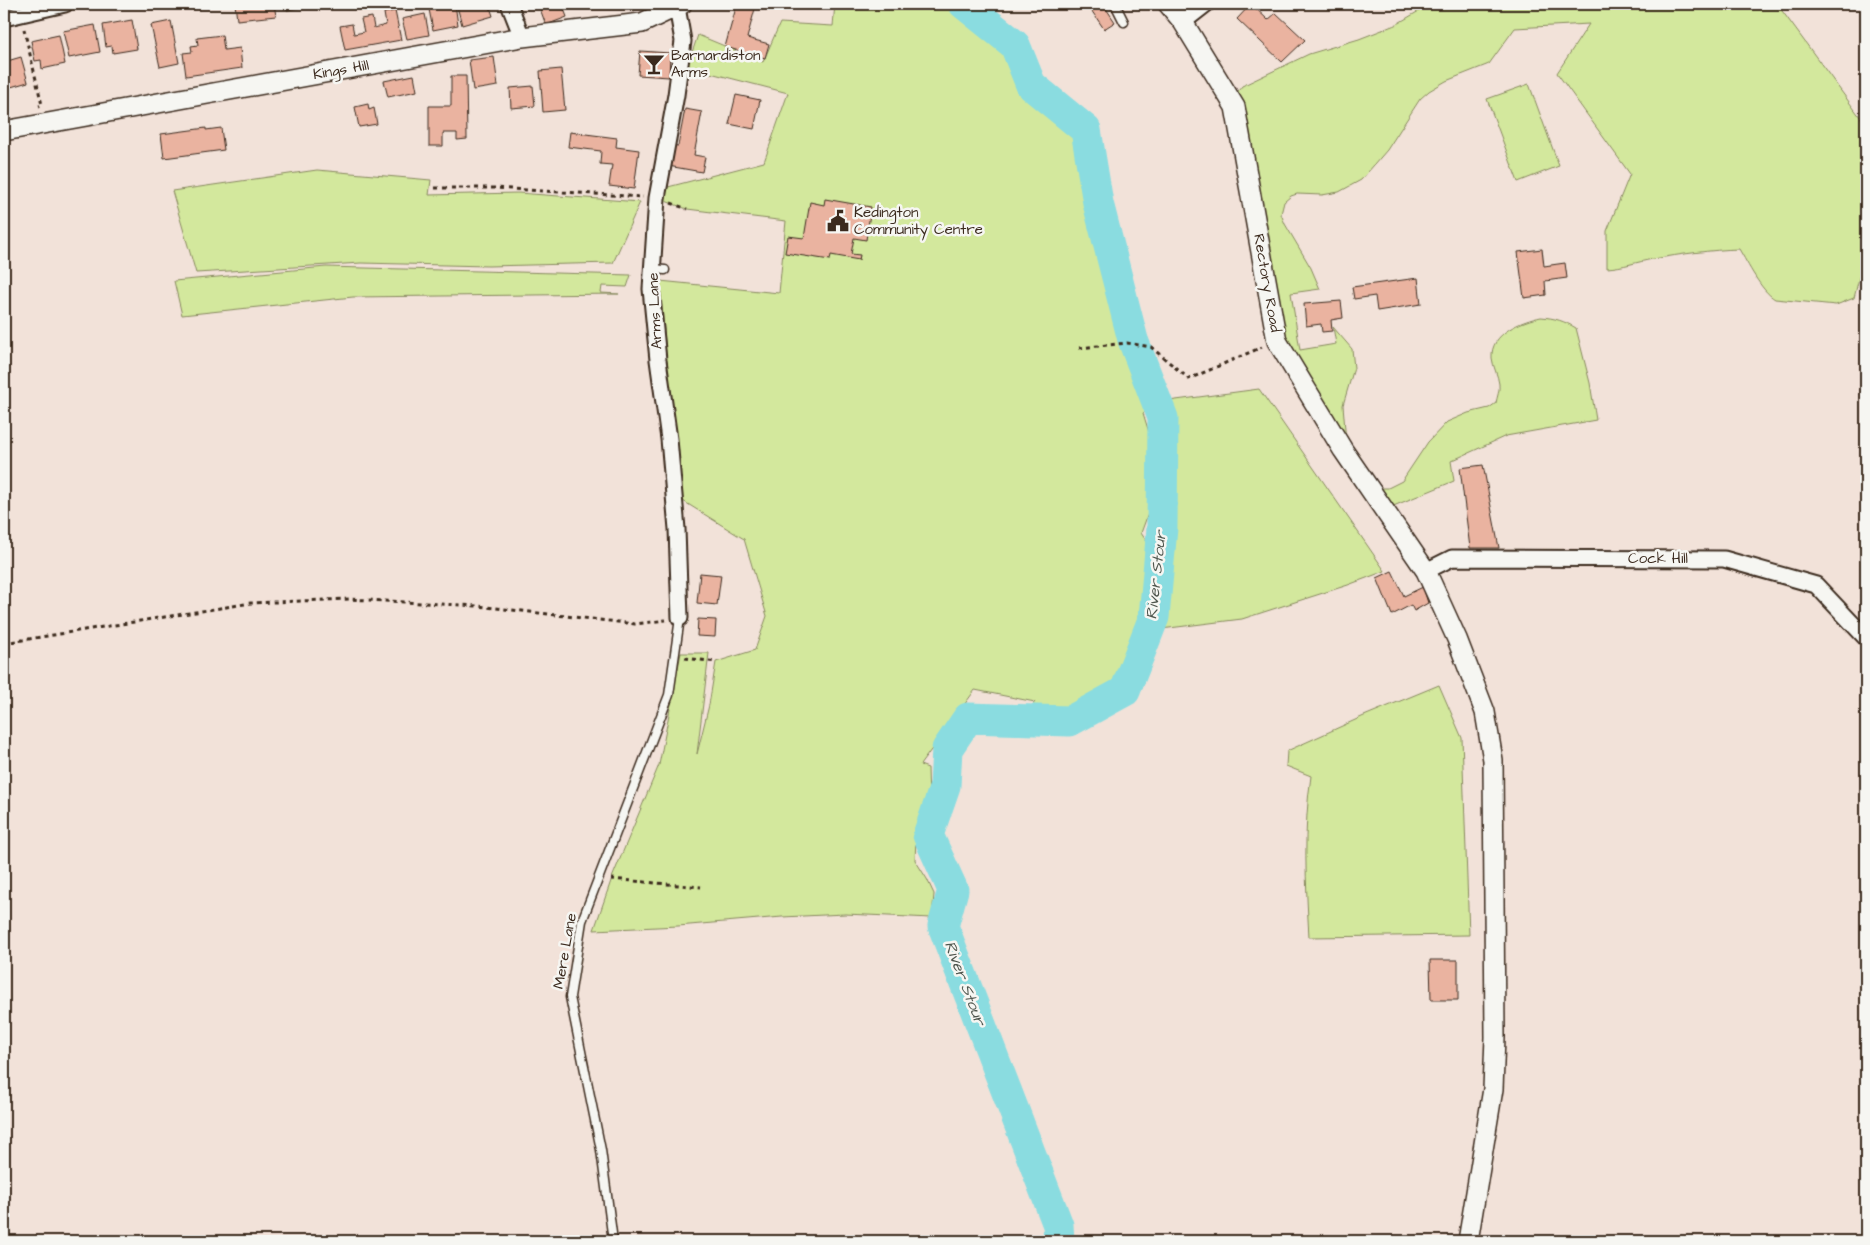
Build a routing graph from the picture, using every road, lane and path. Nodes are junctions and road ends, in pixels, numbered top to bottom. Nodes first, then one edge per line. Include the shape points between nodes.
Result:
1 (66, 4) edge
2 (509, 4) edge
3 (1115, 4) edge
4 (1168, 4) edge
5 (1206, 4) edge
6 (671, 7) edge
7 (21, 15) junction
8 (4, 18) edge
9 (1124, 22) dead end
10 (1183, 22) junction
11 (522, 37) junction
12 (27, 127) junction
13 (4, 131) edge
14 (435, 188) dead end
15 (657, 198) junction
16 (1277, 341) junction
17 (1079, 348) dead end
18 (1426, 571) junction
19 (680, 618) junction
20 (1866, 638) edge
21 (4, 643) edge
22 (675, 656) junction
23 (716, 662) dead end
24 (598, 878) junction
25 (701, 887) dead end
26 (612, 1241) edge
27 (1468, 1241) edge

1 - 7 street
2 - 11 street
3 - 9 lane
4 - 10 street, Rectory Road
5 - 10 street
6 - 11 street, Kings Hill via 642,23
6 - 15 street, Arms Lane via 683,41
7 - 8 street
7 - 12 path via 42,105 24,114
10 - 16 street, Rectory Road via 1235,107
11 - 12 street, Kings Hill
12 - 13 street, Kings Hill
14 - 15 path via 504,188
15 - 19 street, Arms Lane via 659,269 651,289 669,439
16 - 17 path via 1189,379 1151,348 1127,343
16 - 18 street, Rectory Road via 1344,450
18 - 20 street, Cock Hill via 1452,558 1724,558 1816,585
18 - 27 street, Rectory Road via 1485,712 1493,760 1493,1089
19 - 21 path via 635,624 478,606 349,599 251,604
19 - 22 lane, Mere Lane
22 - 23 path
22 - 24 lane, Mere Lane via 669,695
24 - 25 path
24 - 26 lane, Mere Lane via 582,920 570,997 601,1150

